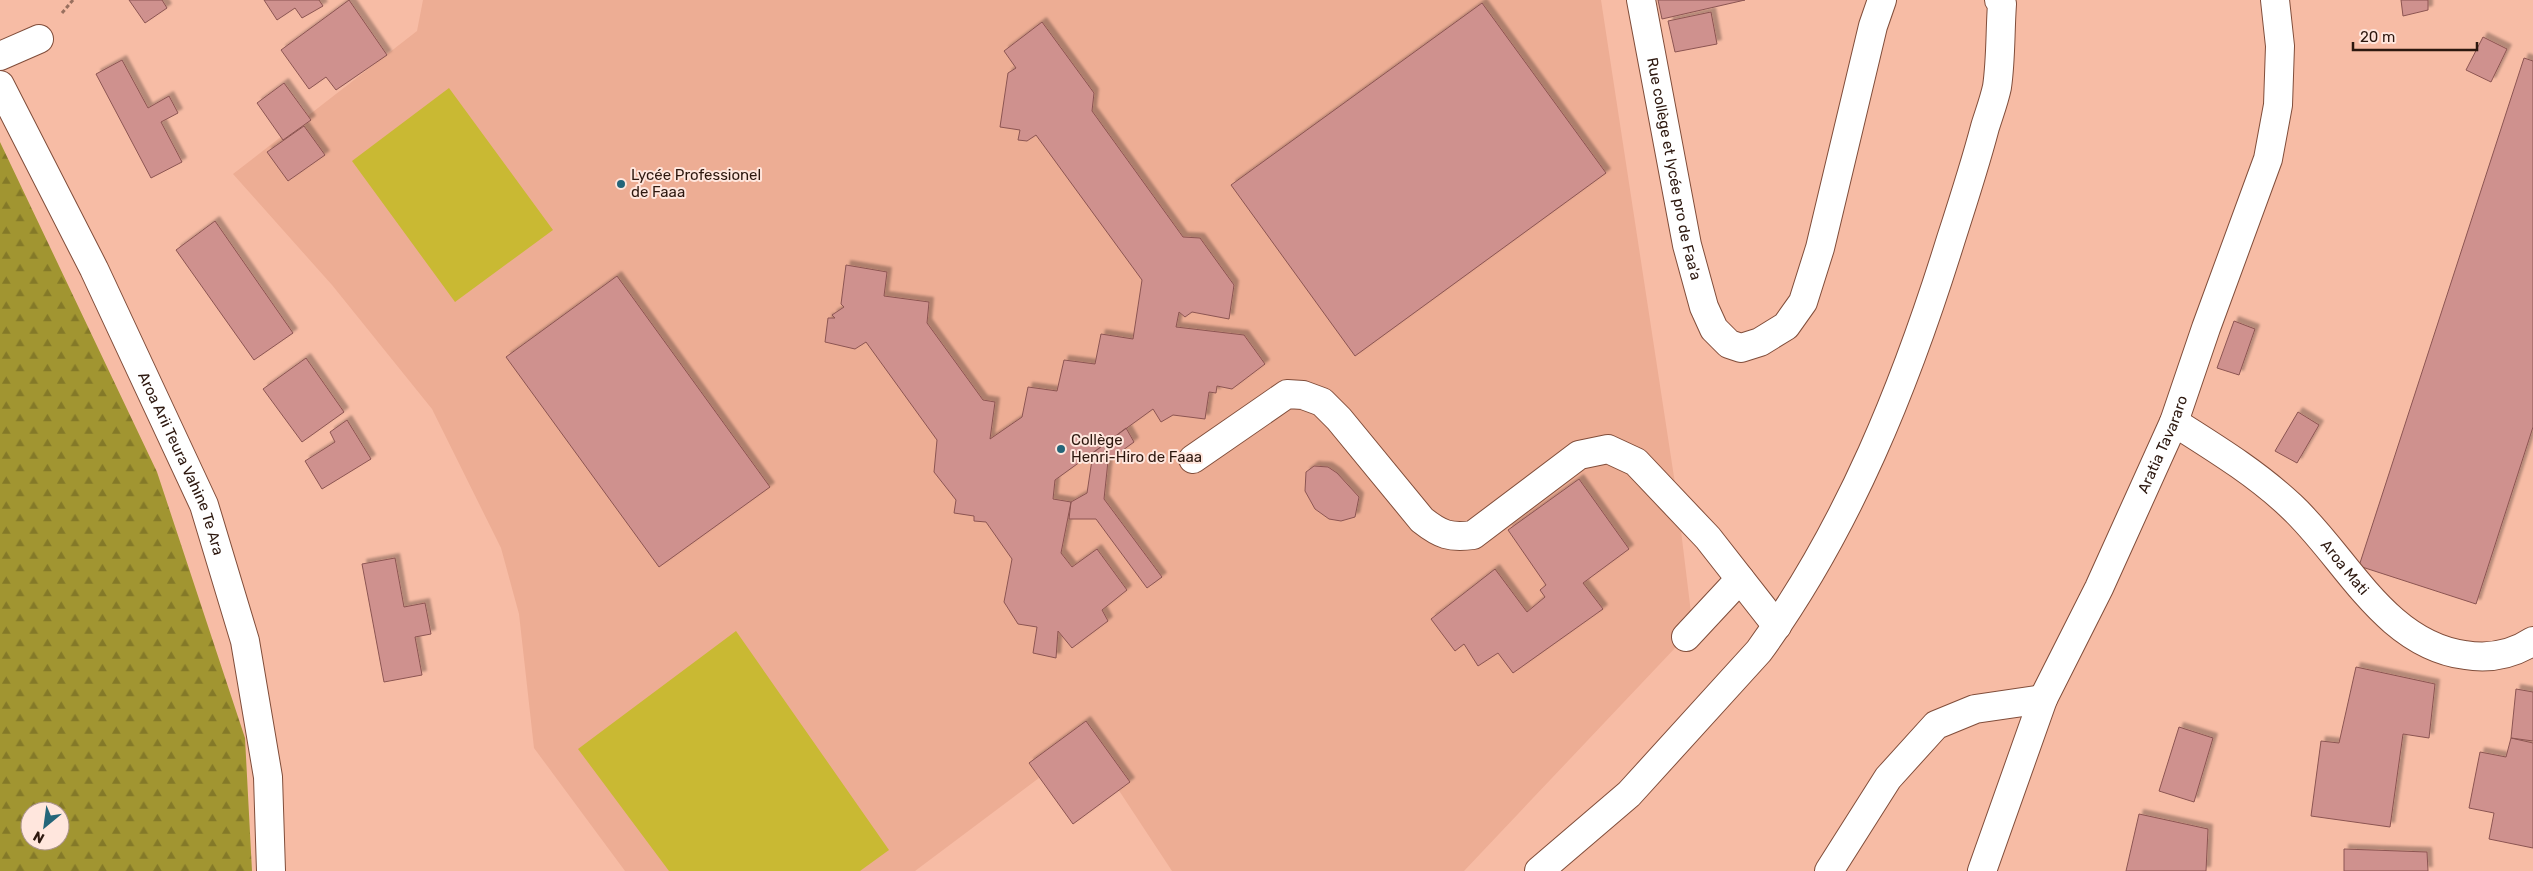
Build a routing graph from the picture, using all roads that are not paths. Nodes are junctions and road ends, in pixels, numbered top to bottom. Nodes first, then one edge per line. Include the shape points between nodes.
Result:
1 (1641, 0) edge
2 (1882, 0) edge
3 (1999, 0) edge
4 (2275, 0) edge
5 (39, 39) dead end
6 (0, 56) edge
7 (0, 85) edge
8 (2174, 422) junction
9 (1193, 459) dead end
10 (1740, 579) junction
11 (1777, 626) junction
12 (1686, 638) dead end
13 (2533, 641) edge
14 (2043, 700) junction
15 (272, 871) edge
16 (1539, 871) edge
17 (1829, 871) edge
18 (1982, 871) edge

1 - 2 street, Rue collège et lycée pro de Faa'a via 1687,245 1704,306 1714,329 1729,344 1742,348 1760,342 1786,326 1803,302 1820,248
3 - 11 street via 1997,88 1929,308 1894,404 1850,501
4 - 8 street, Aratia Tavararo via 2280,46 2278,105 2268,159
5 - 6 street
7 - 15 street, Aroa Arii Teura Vahine Te Ara via 94,269 204,505 245,642 268,777
8 - 13 street, Aroa Mati via 2244,467 2292,506 2382,611 2412,636 2446,653 2484,658 2517,652
8 - 14 street, Aratia Tavararo via 2099,588
9 - 10 street via 1287,394 1303,395 1322,402 1340,419 1422,520 1438,533 1458,537 1474,535 1579,455 1608,449 1636,462 1708,538
10 - 11 street
10 - 12 street
11 - 16 street via 1759,651 1629,794
14 - 17 street via 1975,709 1936,725 1888,778
14 - 18 street, Aratia Tavararo

